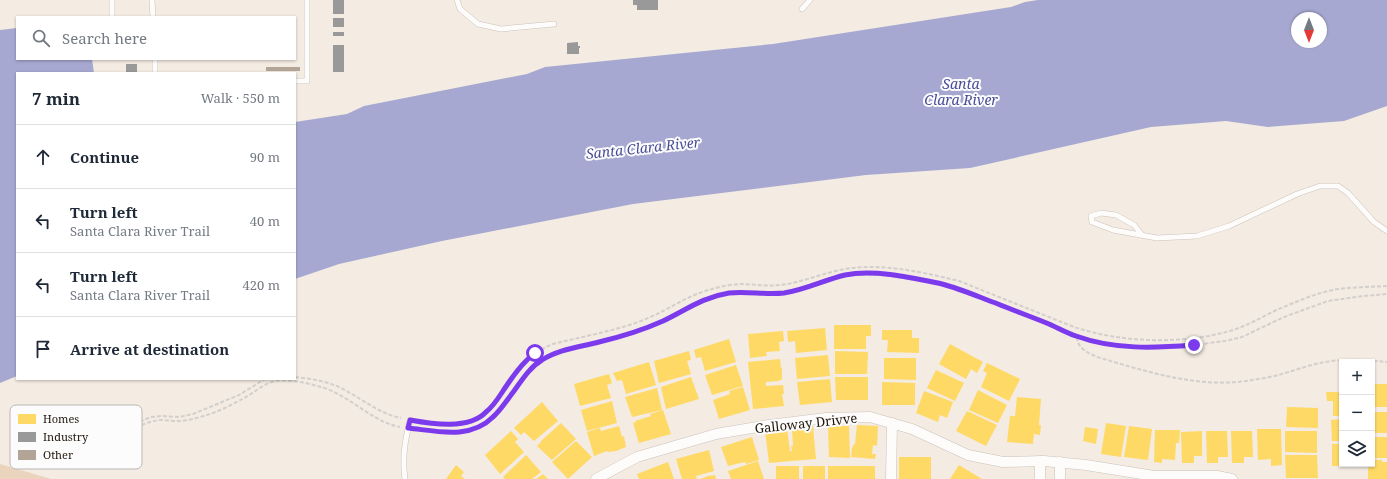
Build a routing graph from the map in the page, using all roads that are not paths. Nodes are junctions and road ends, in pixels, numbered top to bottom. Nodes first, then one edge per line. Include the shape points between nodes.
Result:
1 (112, 0) edge
2 (152, 0) edge
3 (307, 0) edge
4 (457, 0) edge
5 (810, 0) edge
6 (802, 9) dead end
7 (112, 16) edge
8 (153, 16) edge
9 (554, 24) dead end
10 (155, 60) edge
11 (155, 72) edge
12 (296, 81) edge
13 (1387, 231) edge
14 (1142, 235) junction
15 (410, 420) road end
16 (892, 423) junction
17 (1040, 461) junction
18 (1060, 462) junction
19 (405, 479) edge
20 (596, 479) edge
21 (891, 479) edge
22 (1040, 479) edge
23 (1060, 479) edge
24 (1232, 479) edge

1 - 7 lane
2 - 8 lane
3 - 12 lane via 307,81
4 - 9 lane via 460,9 478,24 502,28
5 - 6 lane
10 - 11 lane
13 - 14 lane via 1374,222 1348,193 1338,186 1320,186 1229,226 1197,236 1157,238
14 - 14 lane via 1112,230 1092,222 1091,216 1101,213 1116,215 1134,225
15 - 19 lane via 404,446
16 - 17 street, Galloway Drivve via 912,429 968,455 1003,462
16 - 20 street, Galloway Drivve via 870,417 826,418 716,434 637,457
16 - 21 street
17 - 18 street, Galloway Drivve
17 - 22 street
18 - 23 street
18 - 24 street, Galloway Drivve via 1154,476 1217,476

